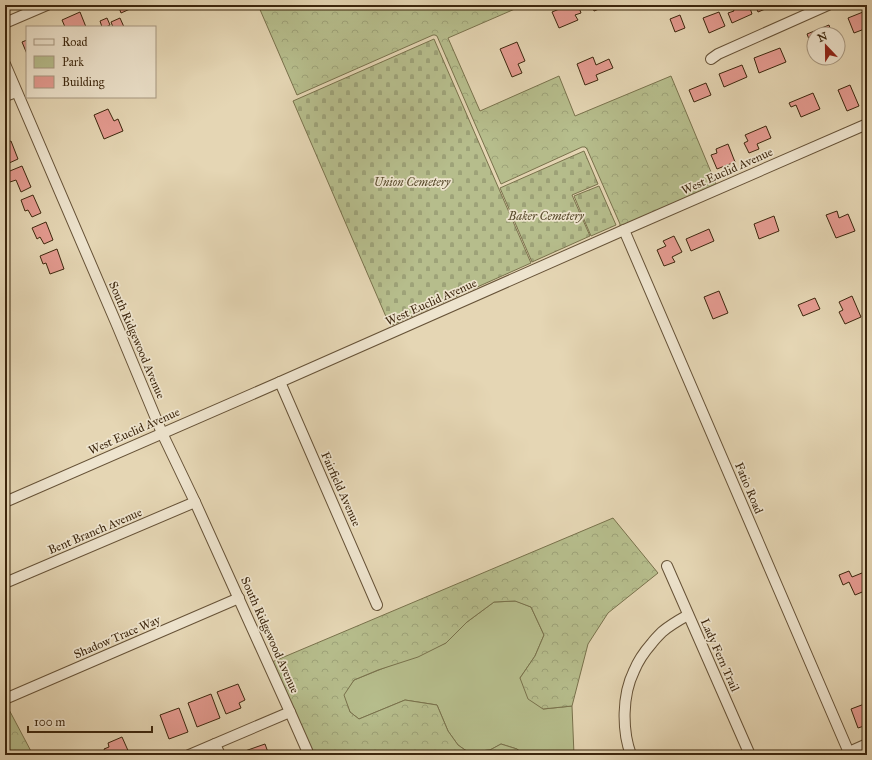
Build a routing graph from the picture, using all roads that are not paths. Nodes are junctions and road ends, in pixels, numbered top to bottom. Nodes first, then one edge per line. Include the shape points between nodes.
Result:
1 (46, 5) edge
2 (828, 5) edge
3 (5, 23) edge
4 (711, 58) dead end
5 (5, 64) edge
6 (16, 92) junction
7 (5, 96) edge
8 (867, 124) edge
9 (624, 230) junction
10 (280, 382) junction
11 (162, 433) junction
12 (5, 502) edge
13 (195, 502) junction
14 (666, 566) dead end
15 (5, 583) edge
16 (239, 598) junction
17 (377, 605) dead end
18 (688, 615) junction
19 (5, 699) edge
20 (290, 712) junction
21 (215, 744) junction
22 (867, 744) edge
23 (850, 754) edge
24 (189, 755) edge
25 (220, 755) edge
26 (309, 755) edge
27 (631, 755) edge
28 (750, 755) edge

1 - 3 street
2 - 4 street
5 - 6 street, South Ridgewood Avenue
6 - 7 street
6 - 11 street, South Ridgewood Avenue
8 - 9 street, West Euclid Avenue
9 - 10 street, West Euclid Avenue
9 - 23 street, Fatio Road
10 - 11 street, West Euclid Avenue
10 - 17 street, Fairfield Avenue
11 - 12 street, West Euclid Avenue
11 - 13 street, South Ridgewood Avenue
13 - 15 street, Bent Branch Avenue
13 - 16 street, South Ridgewood Avenue
14 - 18 street, Lady Fern Trail
16 - 19 street, Shadow Trace Way
16 - 20 street, South Ridgewood Avenue
18 - 27 street via 661,632 633,672 624,711
18 - 28 street, Lady Fern Trail
20 - 21 street
20 - 26 street, South Ridgewood Avenue
21 - 24 street
21 - 25 street
22 - 23 street

